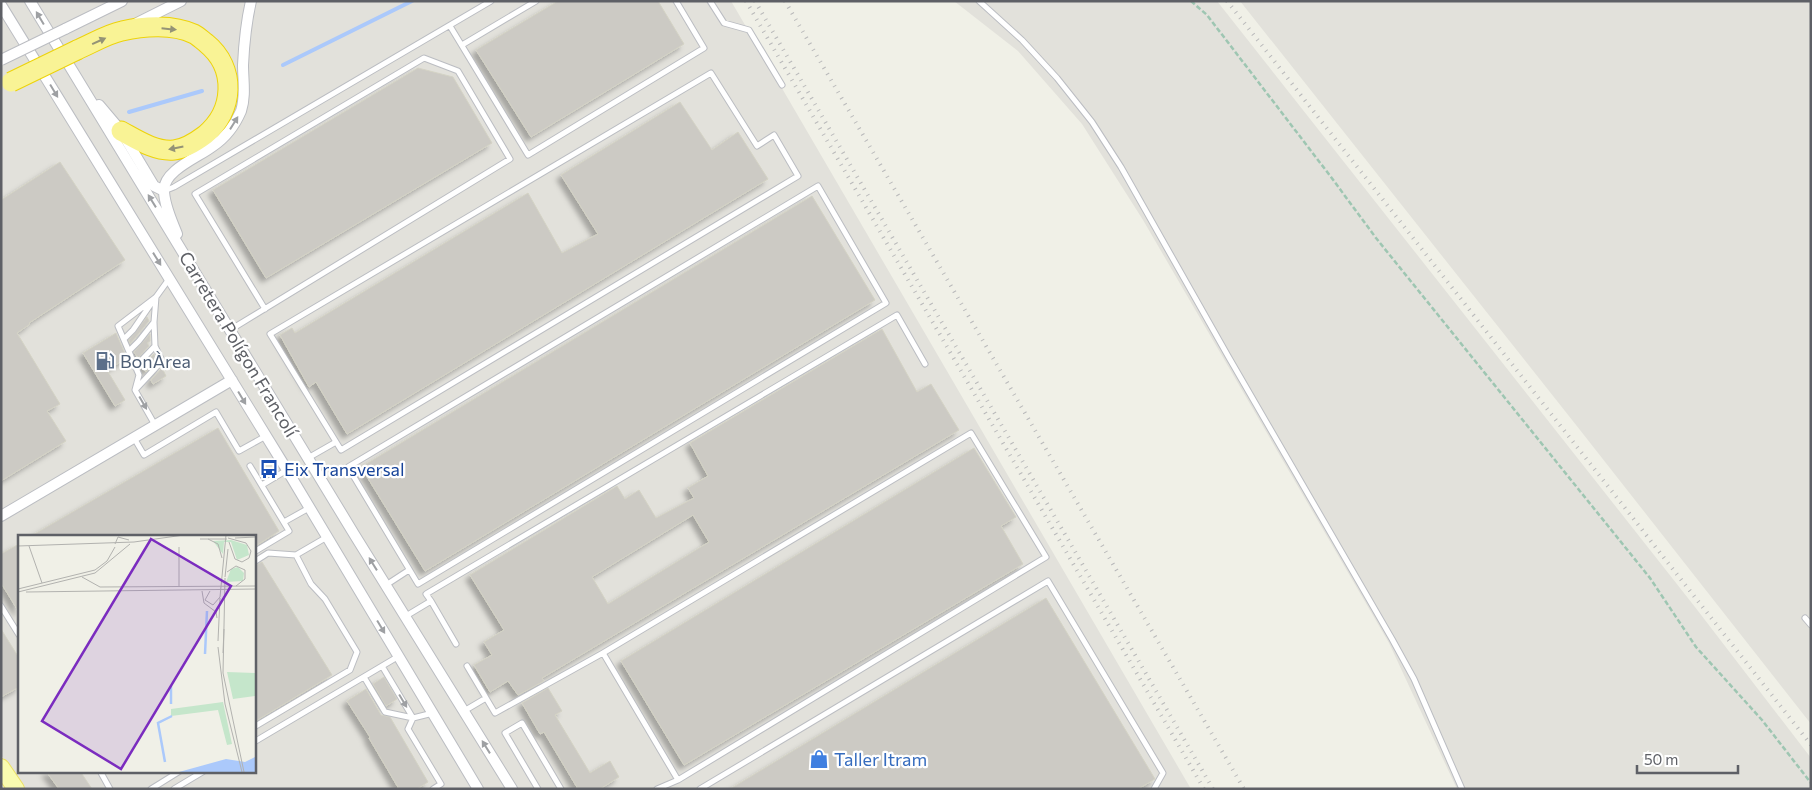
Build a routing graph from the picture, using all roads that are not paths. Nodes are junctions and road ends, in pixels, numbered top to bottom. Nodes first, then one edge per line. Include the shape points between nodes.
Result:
1 (30, 1) edge
2 (122, 1) edge
3 (181, 1) edge
4 (251, 1) edge
5 (491, 1) edge
6 (536, 1) edge
7 (676, 1) edge
8 (710, 1) edge
9 (979, 1) edge
10 (1, 5) edge
11 (450, 26) junction
12 (121, 31) junction
13 (462, 45) junction
14 (1, 60) edge
15 (6, 85) edge
16 (782, 85) dead end
17 (83, 89) junction
18 (121, 131) junction
19 (164, 191) junction
20 (184, 254) junction
21 (169, 279) junction
22 (156, 297) junction
23 (265, 309) junction
24 (154, 322) junction
25 (230, 330) junction
26 (124, 339) junction
27 (155, 346) junction
28 (129, 351) junction
29 (925, 364) dead end
30 (135, 367) junction
31 (232, 380) junction
32 (135, 390) junction
33 (156, 425) junction
34 (266, 436) junction
35 (134, 438) junction
36 (336, 442) junction
37 (308, 458) junction
38 (250, 466) dead end
39 (286, 470) junction
40 (262, 485) junction
41 (309, 508) junction
42 (1, 516) edge
43 (284, 522) junction
44 (327, 537) junction
45 (255, 551) edge
46 (296, 555) junction
47 (255, 561) edge
48 (409, 570) junction
49 (386, 585) junction
50 (431, 601) junction
51 (1, 606) edge
52 (405, 617) junction
53 (1806, 618) dead end
54 (1811, 625) edge
55 (18, 633) edge
56 (456, 644) dead end
57 (602, 653) junction
58 (399, 656) junction
59 (382, 666) junction
60 (467, 666) dead end
61 (364, 677) junction
62 (486, 698) junction
63 (464, 712) junction
64 (433, 713) junction
65 (413, 718) junction
66 (255, 726) edge
67 (255, 741) edge
68 (1, 767) edge
69 (101, 772) edge
70 (178, 772) edge
71 (202, 772) edge
72 (678, 780) junction
73 (16, 789) edge
74 (110, 789) edge
75 (150, 789) edge
76 (174, 789) edge
77 (433, 789) edge
78 (478, 789) edge
79 (512, 789) edge
80 (538, 789) edge
81 (561, 789) edge
82 (657, 789) edge
83 (700, 789) edge
84 (1154, 789) edge
85 (1462, 789) edge

17 -> 1 street, Carretera Polígon Francolí
2 - 14 street, bridge
3 - 12 street
19 -> 4 street via 173,172 214,146 236,122 242,108 246,26
5 - 11 lane
6 - 13 lane
7 - 13 lane via 704,48 528,155
8 - 16 lane via 724,23 749,30
9 - 85 lane via 1058,78 1121,167 1414,679
10 -> 21 street, Carretera Polígon Francolí
11 - 13 lane
11 - 19 lane
15 -> 12 highway, bridge
12 -> 18 highway via 172,28 195,34 215,50 224,66 228,83 223,115 214,128 199,140 174,150 145,144
17 - 18 street
20 -> 17 street, Carretera Polígon Francolí
18 - 19 street via 154,186
19 - 20 street
20 - 25 street, Carretera Polígon Francolí
21 - 22 lane
21 - 31 street, Carretera Polígon Francolí
22 - 24 lane
22 - 26 lane
22 - 26 lane via 118,326
23 - 23 lane via 195,194 424,58 458,71 510,159
23 - 25 lane
24 - 27 lane
24 - 28 lane
25 - 37 street, Carretera Polígon Francolí
26 - 28 lane
27 - 30 lane
27 - 32 lane via 162,361
28 - 30 lane
29 - 50 lane via 897,315 426,594
30 - 32 lane via 139,375
31 - 33 street
31 -> 34 street, Carretera Polígon Francolí
32 -> 33 lane
33 - 35 street
34 - 35 lane via 239,451 216,412 144,455
34 - 39 street, Carretera Polígon Francolí
35 - 42 street
36 - 36 lane via 270,334 711,73 757,146 774,135 798,176 341,450
36 - 37 lane
49 -> 37 street, Carretera Polígon Francolí
38 - 40 lane
39 - 40 lane
39 - 41 street, Carretera Polígon Francolí
40 - 43 lane
41 - 43 lane
41 - 44 street, Carretera Polígon Francolí
43 - 45 lane via 289,531
44 - 46 lane
44 -> 58 street, Carretera Polígon Francolí
46 - 47 lane via 268,553
46 - 66 lane via 357,652 350,670
48 - 48 lane via 348,467 818,186 886,303 418,584
48 - 49 lane
49 - 52 street, Carretera Polígon Francolí
50 - 52 lane
50 - 56 lane
51 - 55 lane
52 - 63 street, Carretera Polígon Francolí
53 - 54 lane
57 - 62 lane via 495,713
57 - 72 lane
57 - 72 lane via 971,433 1046,556
58 - 59 lane
58 - 64 street, Carretera Polígon Francolí
59 - 61 lane
59 -> 65 lane
60 - 62 lane
61 - 65 lane via 385,712
61 - 67 lane
62 - 63 lane
79 -> 63 street, Carretera Polígon Francolí
64 - 65 lane
64 - 78 street, Carretera Polígon Francolí
65 - 77 lane via 408,729 441,784
68 - 73 main road
69 - 74 lane
70 - 75 lane
71 - 76 lane
72 - 82 lane
80 - 81 lane via 505,733 522,723
83 - 84 lane via 1048,581 1164,773

